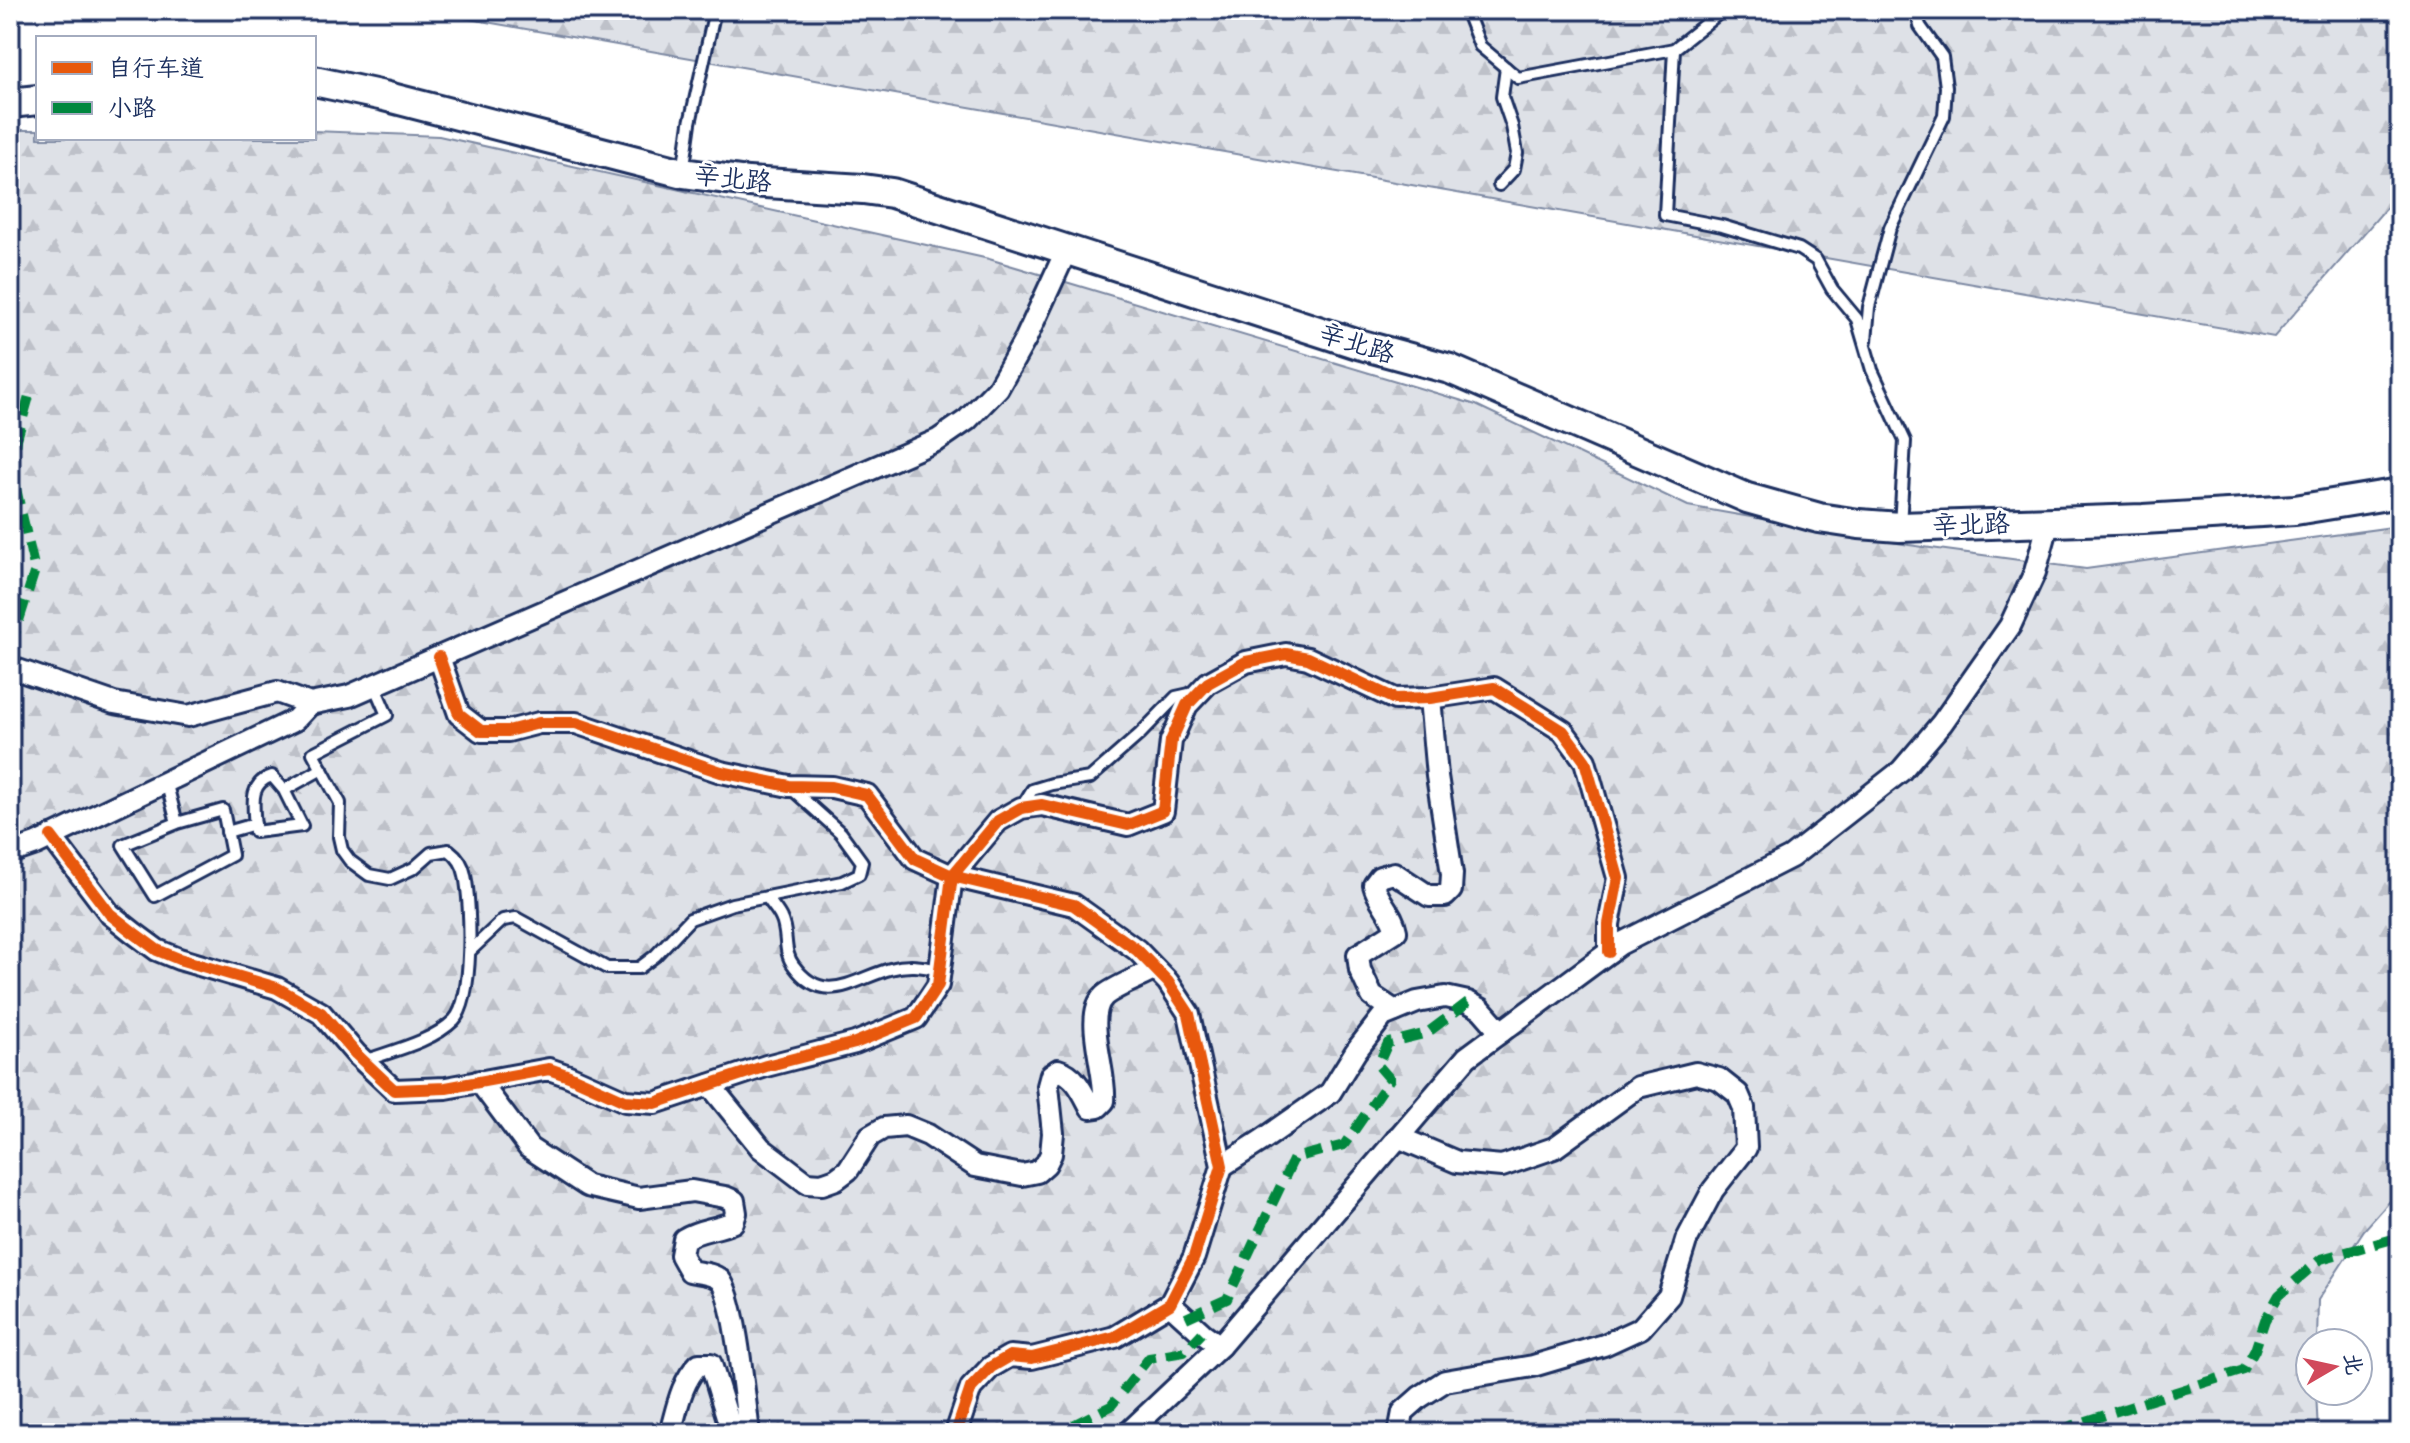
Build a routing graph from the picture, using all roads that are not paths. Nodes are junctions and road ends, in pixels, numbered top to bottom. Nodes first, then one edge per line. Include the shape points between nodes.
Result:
1 (715, 10) edge
2 (1466, 10) edge
3 (1723, 10) edge
4 (1916, 10) edge
5 (1674, 49) junction
6 (1506, 68) junction
7 (316, 81) edge
8 (36, 100) edge
9 (10, 103) edge
10 (683, 173) junction
11 (1499, 185) dead end
12 (1067, 249) junction
13 (1865, 348) junction
14 (2400, 493) edge
15 (2049, 521) junction
16 (1900, 527) junction
17 (439, 657) junction
18 (10, 669) edge
19 (374, 685) junction
20 (1199, 692) junction
21 (1430, 698) junction
22 (310, 704) junction
23 (322, 769) junction
24 (166, 781) junction
25 (789, 786) junction
26 (284, 790) junction
27 (1021, 808) junction
28 (177, 823) junction
29 (255, 824) junction
30 (227, 832) junction
31 (51, 836) junction
32 (10, 853) edge
33 (952, 876) junction
34 (767, 897) junction
35 (470, 951) junction
36 (1609, 952) junction
37 (1155, 969) junction
38 (940, 970) junction
39 (1395, 1011) junction
40 (1501, 1032) junction
41 (364, 1061) junction
42 (479, 1081) junction
43 (710, 1085) junction
44 (1398, 1137) junction
45 (1222, 1166) junction
46 (1170, 1304) junction
47 (1220, 1346) junction
48 (670, 1433) edge
49 (735, 1433) edge
50 (749, 1433) edge
51 (956, 1433) edge
52 (1128, 1433) edge
53 (1399, 1433) edge

1 - 10 lane
2 - 6 lane via 1480,46
3 - 5 lane
4 - 13 lane via 1920,26 1942,57 1944,116 1890,228 1869,307
5 - 6 lane via 1518,78
5 - 13 lane via 1665,215 1722,226 1799,249 1816,260 1857,319
6 - 11 lane via 1502,97 1517,153 1514,169
7 - 10 main road, 辛北路
8 - 9 main road
10 - 12 main road, 辛北路 via 892,193
12 - 16 main road, 辛北路 via 1450,369 1759,502 1819,518
12 - 17 street via 998,388 938,440
13 - 16 lane via 1905,441
14 - 15 main road, 辛北路 via 2295,510
15 - 16 main road, 辛北路
15 - 36 street via 2035,572 2010,626 1901,771 1791,857
17 - 19 street
17 - 25 street via 459,714 481,731 576,723 721,772
18 - 22 street via 114,703 188,716 277,692
19 - 22 street
19 - 23 lane via 387,715 313,753
20 - 21 street via 1246,662 1286,654 1308,658 1395,699
20 - 27 lane via 1176,697 1090,778 1032,790
20 - 27 street via 1171,741 1163,811 1128,825 1042,805
21 - 36 street via 1494,688 1563,731 1585,761 1618,878
21 - 39 street via 1451,890 1445,896 1429,896 1394,873 1380,877 1374,885 1377,896 1393,917 1396,931 1358,955 1372,996
22 - 24 street via 295,720
23 - 26 lane
23 - 35 lane via 340,803 342,850 369,875 390,879 441,850 457,856 465,874
24 - 28 lane
24 - 31 street
25 - 33 street via 867,795 915,859
25 - 34 lane via 841,833 862,862 859,874 842,882
26 - 29 lane via 272,776 261,779 254,790
26 - 29 lane via 302,826 255,832
27 - 33 street via 998,821
28 - 30 lane via 223,810
28 - 30 lane via 123,845 155,896 232,855
29 - 30 lane
31 - 32 street
31 - 41 street via 110,914 157,950 277,988 321,1013
33 - 37 street via 1074,905
33 - 38 street
34 - 35 lane via 690,919 639,968 607,968 516,918 503,920
34 - 38 lane via 781,918 785,951 793,966 816,984 840,988 910,965
35 - 41 lane via 465,1002 454,1020 423,1041
36 - 40 street
37 - 43 street via 1104,996 1098,1007 1094,1028 1106,1086 1104,1101 1091,1108 1067,1073 1058,1070 1051,1075 1051,1154 1037,1172 1022,1175 975,1166 906,1126 870,1136 836,1179 807,1183 761,1148
37 - 45 street via 1189,1014
38 - 43 street via 938,985 916,1018 855,1043
39 - 40 street via 1445,997 1481,1009
39 - 45 street via 1383,1016 1330,1093
40 - 44 street via 1467,1057
41 - 42 street via 394,1090
42 - 43 street via 549,1069 625,1101 655,1103
42 - 50 street via 529,1148 587,1186 639,1198 692,1191 734,1201 733,1222 684,1239 681,1255 690,1271 716,1276 731,1304
44 - 47 street
44 - 53 street via 1457,1162 1502,1166 1554,1148 1638,1087 1696,1073 1719,1079 1738,1094 1746,1124 1746,1148 1713,1190 1686,1241 1669,1296 1641,1328 1533,1366 1445,1381 1403,1412
45 - 46 street via 1194,1257
46 - 47 street
46 - 51 street via 1115,1337 1032,1358 1010,1356 991,1367 971,1388
47 - 52 street
48 - 49 street via 689,1373 699,1364 711,1364

